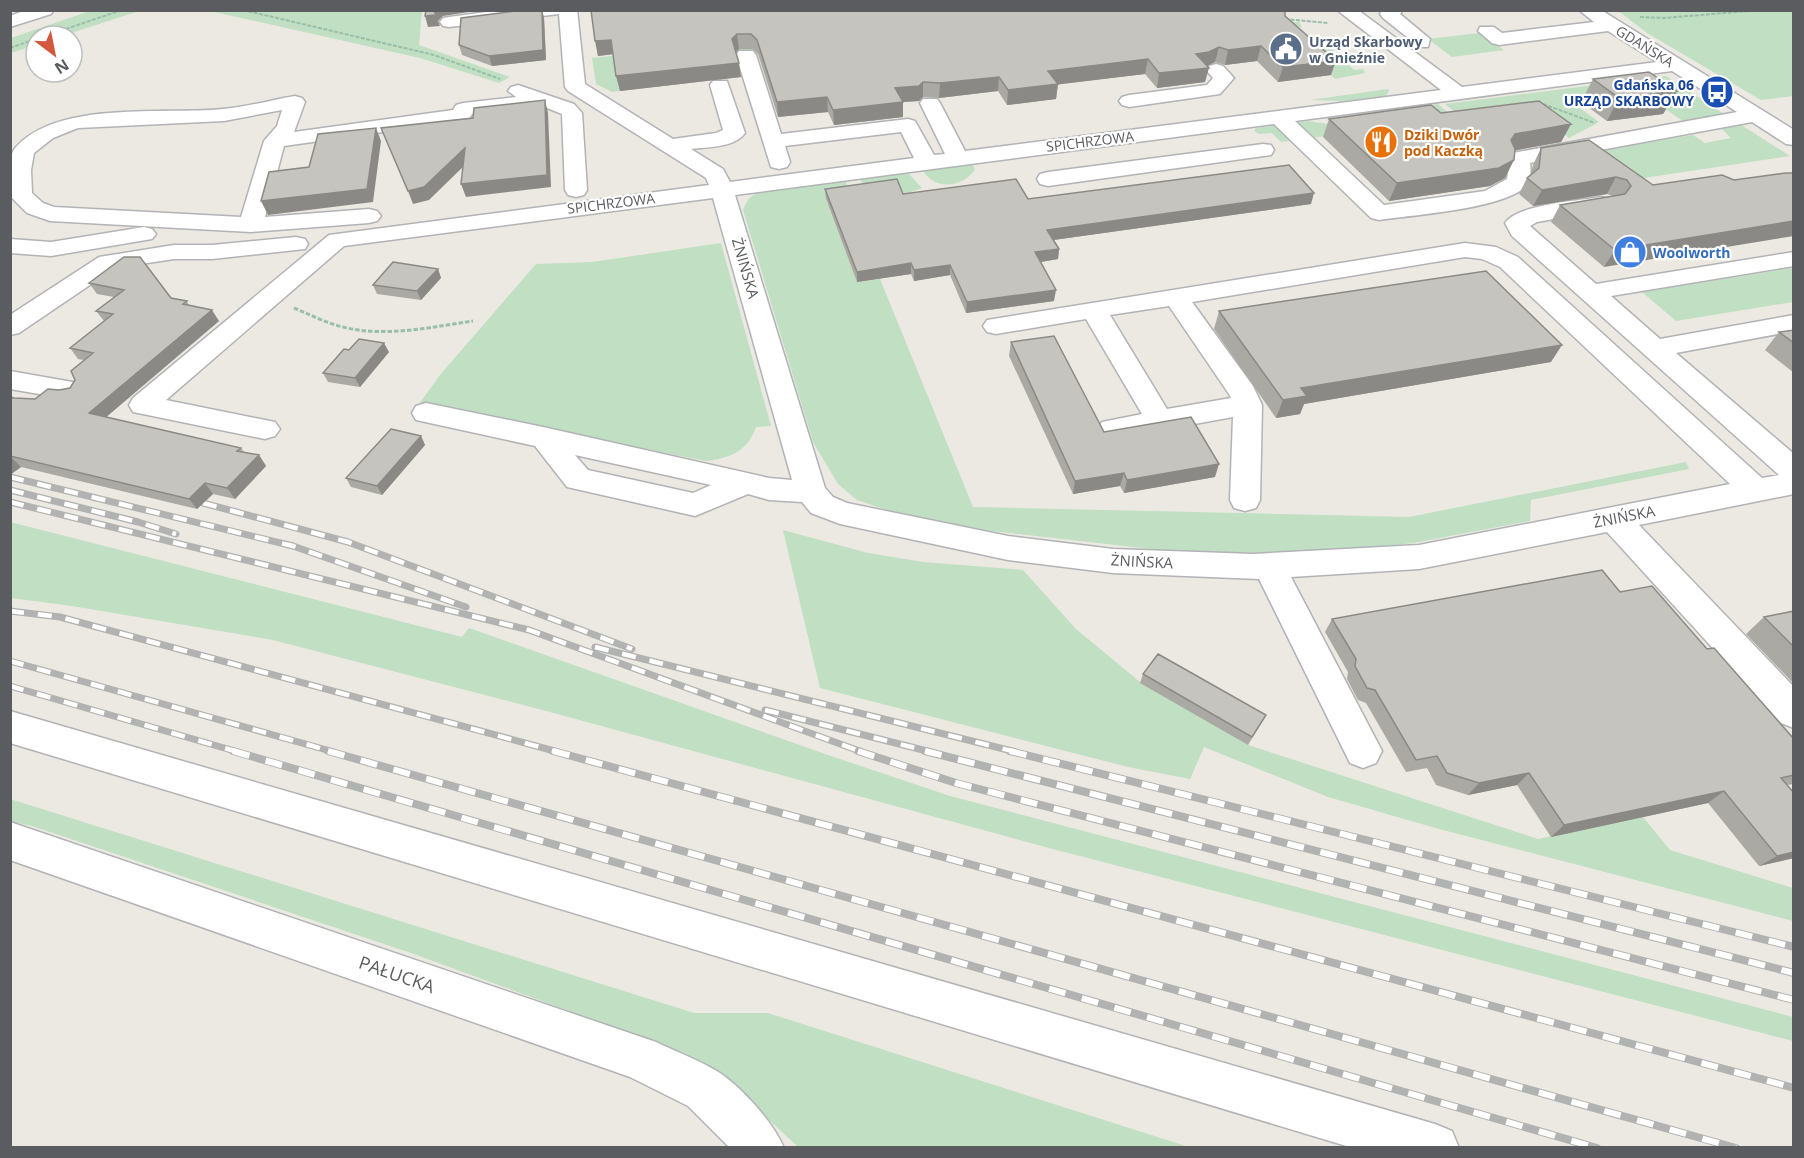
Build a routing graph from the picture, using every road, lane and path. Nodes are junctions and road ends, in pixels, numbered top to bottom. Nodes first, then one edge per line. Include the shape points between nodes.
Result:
1 (45, 10) edge
2 (122, 10) edge
3 (243, 10) edge
4 (554, 10) edge
5 (568, 10) edge
6 (1346, 10) edge
7 (1394, 10) edge
8 (1587, 10) edge
9 (1761, 10) edge
10 (1276, 19) edge
11 (1299, 20) dead end
12 (1637, 20) dead end
13 (10, 22) edge
14 (449, 22) dead end
15 (81, 24) edge
16 (1610, 25) junction
17 (1487, 31) dead end
18 (1402, 51) junction
19 (746, 55) edge
20 (1675, 65) junction
21 (1216, 70) edge
22 (720, 85) edge
23 (509, 87) joint
24 (1458, 93) junction
25 (538, 98) junction
26 (930, 103) edge
27 (1542, 104) edge
28 (1754, 115) junction
29 (1279, 117) junction
30 (1185, 129) junction
31 (1155, 133) junction
32 (1639, 135) junction
33 (1794, 139) edge
34 (275, 141) junction
35 (773, 141) junction
36 (668, 146) junction
37 (1263, 150) dead end
38 (1210, 157) junction
39 (958, 158) junction
40 (927, 162) junction
41 (1048, 179) dead end
42 (786, 180) junction
43 (722, 188) junction
44 (576, 190) junction
45 (645, 198) junction
46 (1608, 203) edge
47 (204, 224) junction
48 (252, 225) junction
49 (337, 240) junction
50 (10, 246) edge
51 (1794, 259) edge
52 (1591, 292) junction
53 (1176, 297) junction
54 (268, 298) junction
55 (1095, 310) junction
56 (473, 321) dead end
57 (1794, 322) edge
58 (996, 326) dead end
59 (10, 327) edge
60 (1654, 348) junction
61 (10, 380) edge
62 (68, 390) edge
63 (1248, 405) junction
64 (426, 413) dead end
65 (1160, 421) junction
66 (265, 429) dead end
67 (1112, 429) edge
68 (1794, 436) edge
69 (1759, 441) junction
70 (1794, 471) edge
71 (1794, 483) edge
72 (1756, 490) junction
73 (811, 492) junction
74 (1245, 500) dead end
75 (1613, 518) junction
76 (1270, 566) junction
77 (1794, 712) edge
78 (10, 727) edge
79 (1363, 751) dead end
80 (10, 841) edge
81 (760, 1148) edge
82 (1435, 1148) edge

1 - 13 street
2 - 15 path
3 - 23 path via 434,56 504,81
4 - 14 street
5 - 36 street via 575,87
6 - 18 street
7 - 18 street via 1389,14 1421,39 1420,47
8 - 16 street, GDAŃSKA
9 - 12 path via 1664,18 1640,16
10 - 11 path
16 - 17 street via 1498,39
16 - 20 street, GDAŃSKA
18 - 24 street
19 - 35 street
20 - 24 street, SPICHRZOWA
20 - 28 street, GDAŃSKA
21 - 31 street via 1224,78 1213,90 1124,94
22 - 36 street via 734,133 721,139
23 - 25 street
24 - 29 street, SPICHRZOWA
25 - 34 street via 463,109 462,115
25 - 44 street via 572,112
26 - 39 street
27 - 32 path
28 - 32 street
28 - 33 street, GDAŃSKA
29 - 30 street, SPICHRZOWA
29 - 32 street via 1378,213 1491,197 1518,182 1520,165 1515,159
30 - 31 street, SPICHRZOWA
30 - 38 street
31 - 39 street, SPICHRZOWA
34 - 47 street via 287,127 295,102 224,115 75,122 46,134 24,151 21,195 27,214
34 - 48 street
35 - 40 street via 908,125
35 - 42 street
36 - 43 street via 715,174
37 - 38 street
38 - 41 street
39 - 40 street, SPICHRZOWA
40 - 42 street, SPICHRZOWA
42 - 43 street, SPICHRZOWA
43 - 45 street, SPICHRZOWA
43 - 73 street, ŻNIŃSKA
44 - 45 street
44 - 48 street via 338,220
45 - 49 street, SPICHRZOWA
46 - 52 street via 1530,216 1517,223 1520,231
47 - 48 street
47 - 50 street via 51,249
49 - 54 street
49 - 59 street, SPICHRZOWA via 174,252 108,262
51 - 52 street
52 - 60 street
53 - 55 street
53 - 63 street
53 - 72 street via 1465,250 1487,252 1509,262
54 - 56 path via 348,329 413,329
54 - 66 street via 134,403
55 - 58 street
55 - 65 street
57 - 60 street
60 - 69 street
61 - 62 street
63 - 65 street
63 - 74 street
64 - 73 street via 543,437 578,479 695,506 746,482 769,489
65 - 67 street
68 - 69 street
69 - 70 street
71 - 72 street, ŻNIŃSKA
72 - 75 street, ŻNIŃSKA
73 - 76 street, ŻNIŃSKA via 822,505 840,513 1008,548 1113,561
75 - 76 street, ŻNIŃSKA via 1419,556
75 - 77 street
76 - 79 street
78 - 82 street
80 - 81 street, PAŁUCKA via 640,1058 704,1090

